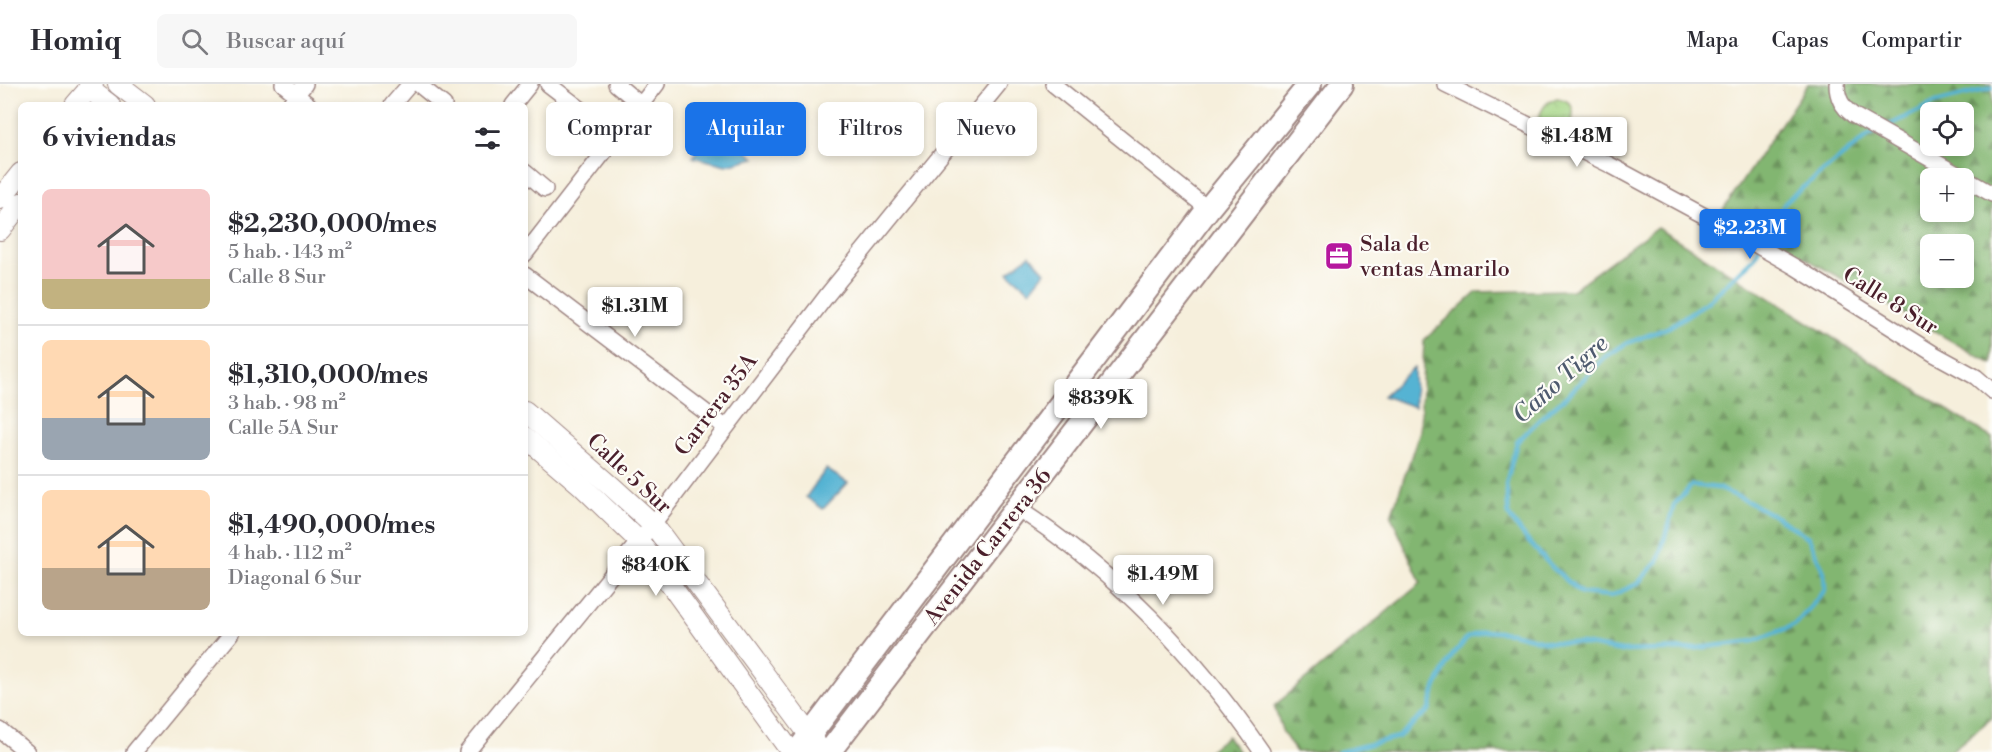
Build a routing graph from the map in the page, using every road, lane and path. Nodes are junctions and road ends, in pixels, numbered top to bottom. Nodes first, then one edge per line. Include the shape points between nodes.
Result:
1 (283, 84) edge
2 (410, 84) edge
3 (418, 84) edge
4 (530, 84) edge
5 (548, 84) edge
6 (616, 84) edge
7 (657, 84) edge
8 (999, 84) edge
9 (1053, 84) edge
10 (1310, 84) edge
11 (1342, 84) edge
12 (1444, 84) edge
13 (1837, 84) edge
14 (101, 92) edge
15 (297, 95) edge
16 (81, 102) edge
17 (135, 102) edge
18 (395, 102) edge
19 (440, 102) edge
20 (515, 102) edge
21 (572, 102) edge
22 (638, 102) edge
23 (642, 102) edge
24 (601, 156) edge
25 (528, 175) edge
26 (18, 177) edge
27 (545, 189) dead end
28 (1992, 194) edge
29 (0, 199) edge
30 (18, 207) edge
31 (1208, 209) junction
32 (0, 230) edge
33 (528, 250) edge
34 (528, 277) edge
35 (1992, 391) edge
36 (528, 414) edge
37 (725, 428) junction
38 (528, 440) edge
39 (1017, 508) junction
40 (653, 524) junction
41 (639, 541) junction
42 (230, 636) edge
43 (0, 730) edge
44 (810, 747) edge
45 (27, 752) edge
46 (134, 752) edge
47 (467, 752) edge
48 (791, 752) edge
49 (829, 752) edge
50 (1262, 752) edge

1 - 15 street
2 - 18 street
3 - 19 street
4 - 20 street
5 - 21 street
6 - 22 street
7 - 23 street
8 - 37 street, Carrera 35A
9 - 31 street
10 - 31 main road, Avenida Carrera 36
11 - 39 main road, Avenida Carrera 36
12 - 35 street, Calle 8 Sur via 1610,165 1723,226 1976,377
13 - 28 street via 1842,105 1853,115
14 - 16 street
14 - 17 street
24 - 33 street
25 - 27 street
26 - 29 street
30 - 32 street
31 - 44 main road, Avenida Carrera 36
34 - 37 street
36 - 40 street, Calle 5 Sur
37 - 40 street, Carrera 35A
38 - 41 street, Calle 5 Sur
39 - 49 main road, Avenida Carrera 36
39 - 50 street via 1071,547 1154,620 1244,725
40 - 41 street, Carrera 35A
40 - 44 street, Calle 5 Sur
41 - 47 street, Carrera 35A
41 - 48 street, Calle 5 Sur
42 - 46 street
43 - 45 street

